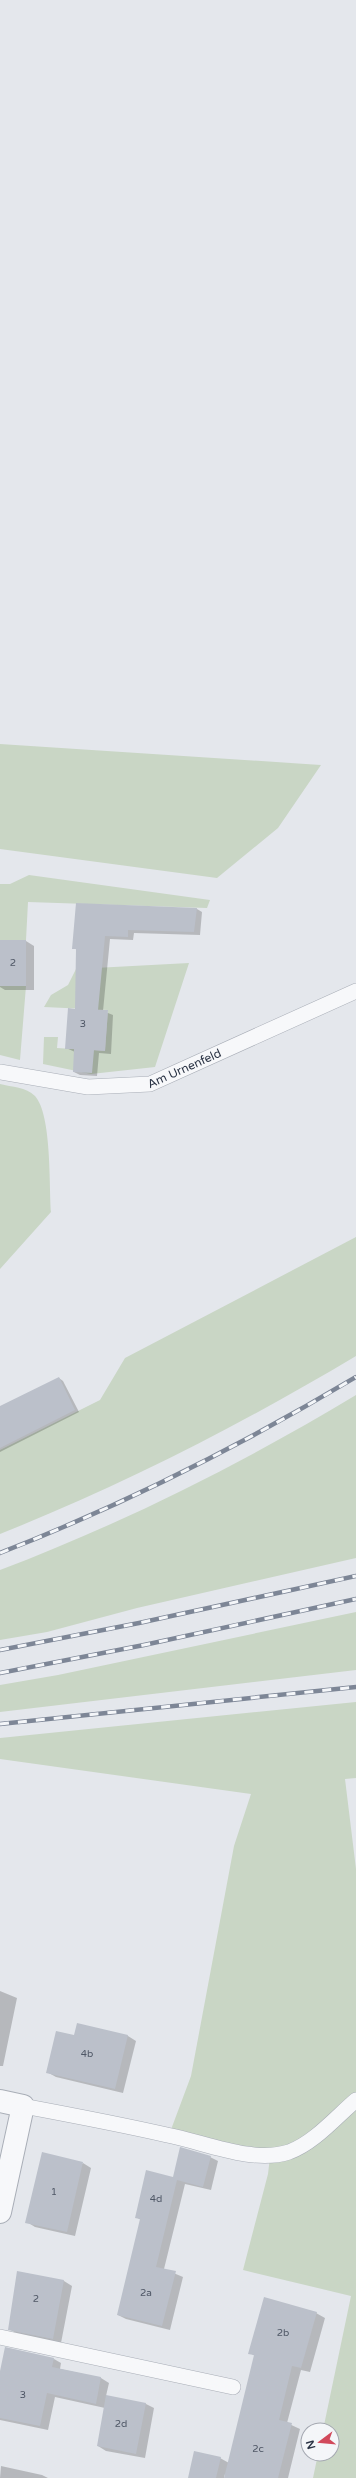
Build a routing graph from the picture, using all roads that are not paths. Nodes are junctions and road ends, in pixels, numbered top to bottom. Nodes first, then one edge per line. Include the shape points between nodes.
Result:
1 (356, 991) edge
2 (0, 1072) edge
3 (356, 2100) edge
4 (0, 2101) edge
5 (24, 2106) junction
6 (0, 2212) edge
7 (0, 2336) edge
8 (233, 2387) dead end

1 - 2 lane, Am Urnenfeld via 150,1084 88,1087
3 - 5 lane via 306,2143 270,2157
4 - 5 street
5 - 6 street
7 - 8 lane

